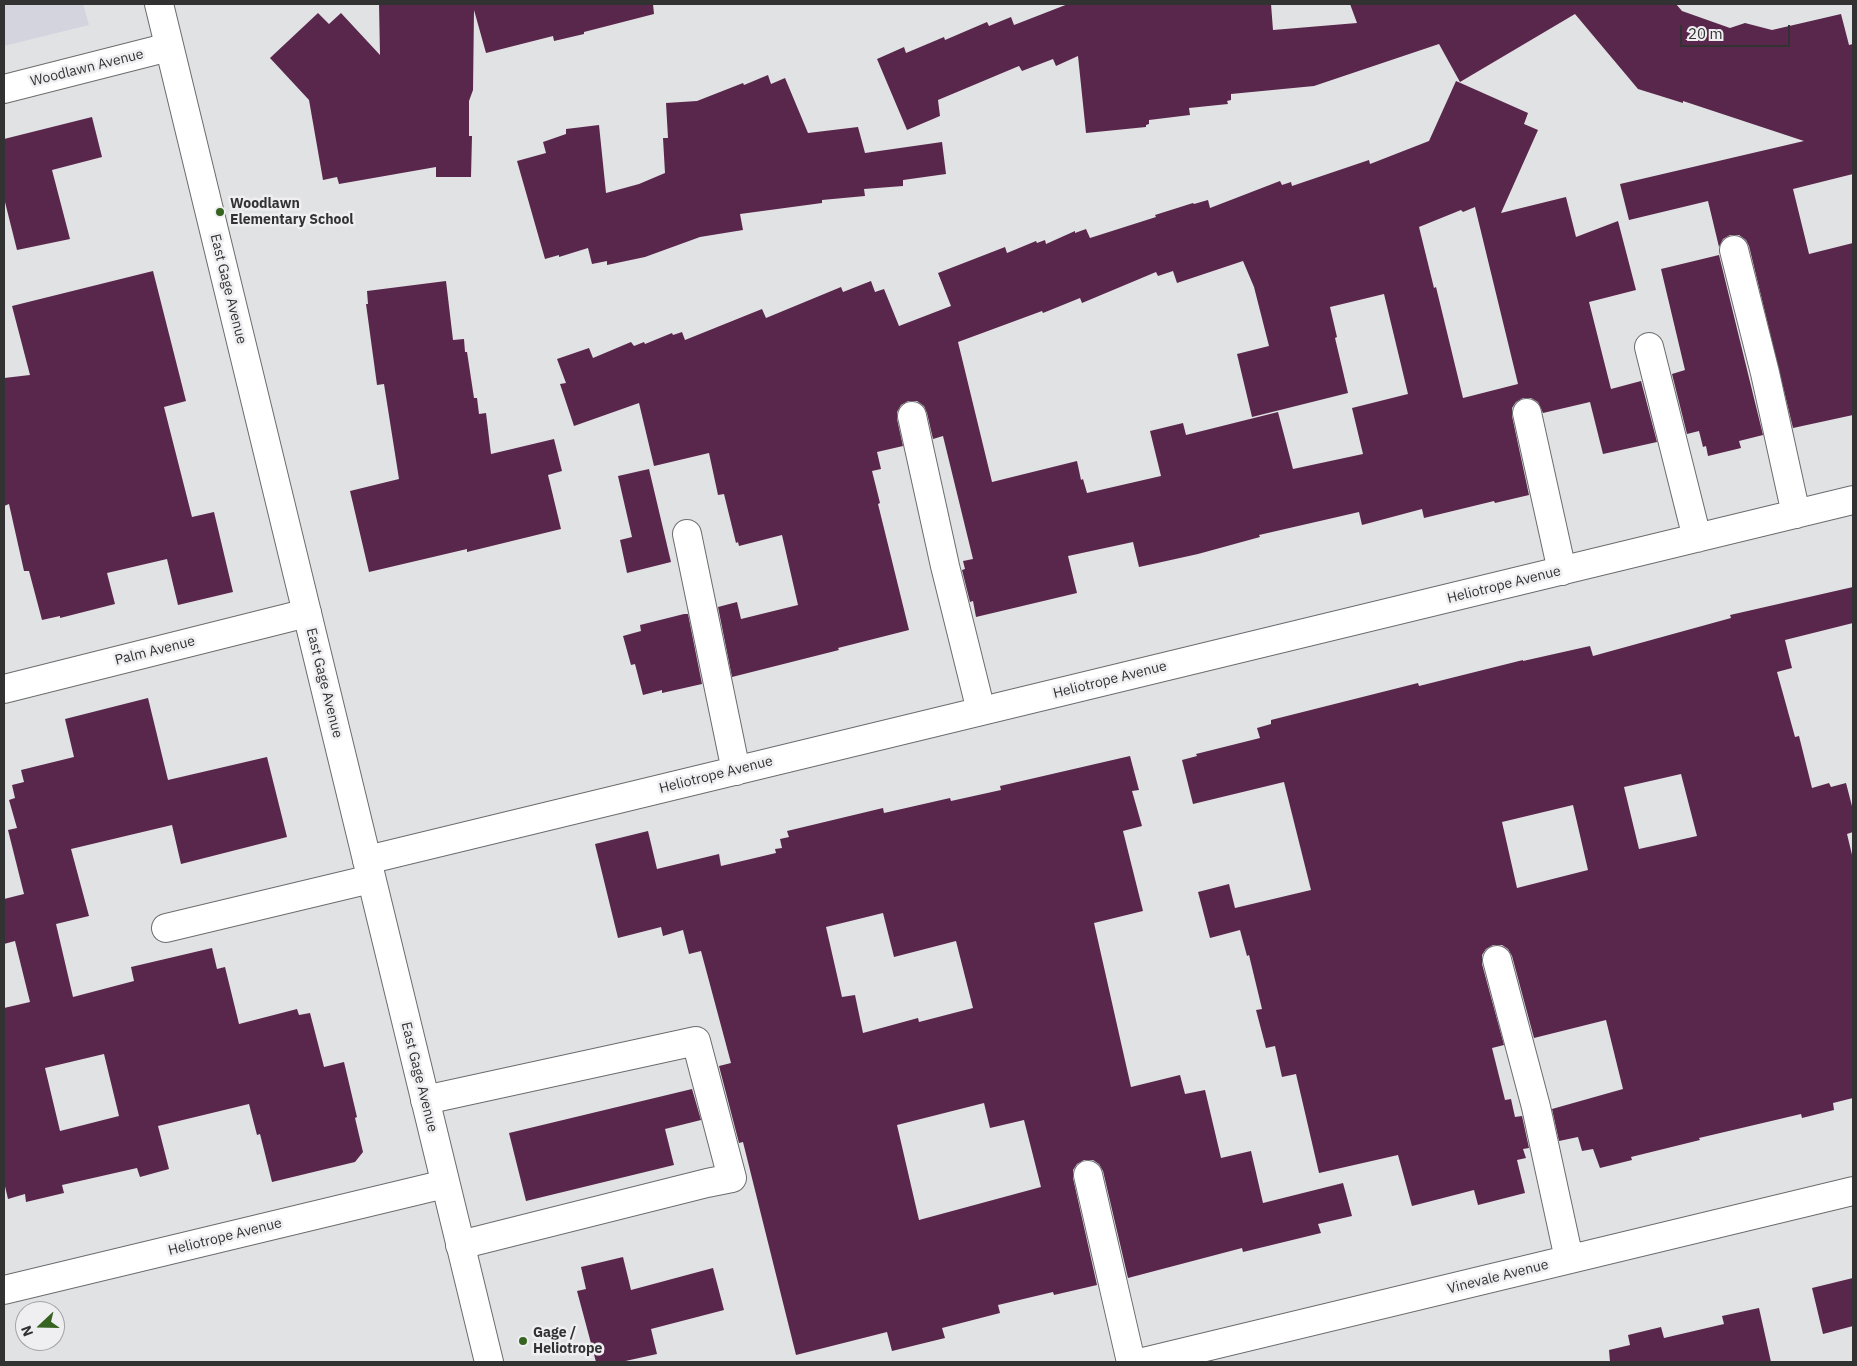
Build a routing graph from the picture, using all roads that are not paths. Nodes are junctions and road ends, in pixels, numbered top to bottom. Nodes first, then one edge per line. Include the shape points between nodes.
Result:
1 (159, 4) edge
2 (169, 47) junction
3 (4, 90) edge
4 (1734, 250) dead end
5 (1649, 346) dead end
6 (1527, 413) dead end
7 (912, 416) dead end
8 (1853, 500) edge
9 (1796, 514) junction
10 (688, 534) dead end
11 (1697, 538) junction
12 (1562, 571) junction
13 (307, 613) junction
14 (4, 690) edge
15 (981, 711) junction
16 (736, 771) junction
17 (369, 869) junction
18 (166, 928) dead end
19 (1497, 960) dead end
20 (425, 1100) junction
21 (1088, 1175) dead end
22 (446, 1184) junction
23 (1853, 1191) edge
24 (460, 1245) junction
25 (1569, 1259) junction
26 (4, 1290) edge
27 (488, 1362) edge
28 (1131, 1362) edge
29 (1143, 1362) edge

1 - 2 street, East Gage Avenue
2 - 3 street, Woodlawn Avenue
2 - 13 street, East Gage Avenue
4 - 9 street
5 - 11 street
6 - 12 street
7 - 15 street via 944,566
8 - 9 street, Heliotrope Avenue
9 - 11 street, Heliotrope Avenue
10 - 16 street
11 - 12 street, Heliotrope Avenue
12 - 15 street, Heliotrope Avenue
13 - 14 street, Palm Avenue
13 - 17 street, East Gage Avenue
15 - 16 street, Heliotrope Avenue
16 - 17 street, Heliotrope Avenue
17 - 18 street, Heliotrope Avenue
17 - 20 street, East Gage Avenue
19 - 25 street via 1536,1107
20 - 22 street, East Gage Avenue
20 - 24 street via 696,1041 732,1178
21 - 28 street
22 - 24 street, East Gage Avenue
22 - 26 street, Heliotrope Avenue
23 - 25 street, Vinevale Avenue
24 - 27 street, East Gage Avenue
25 - 29 street, Vinevale Avenue

